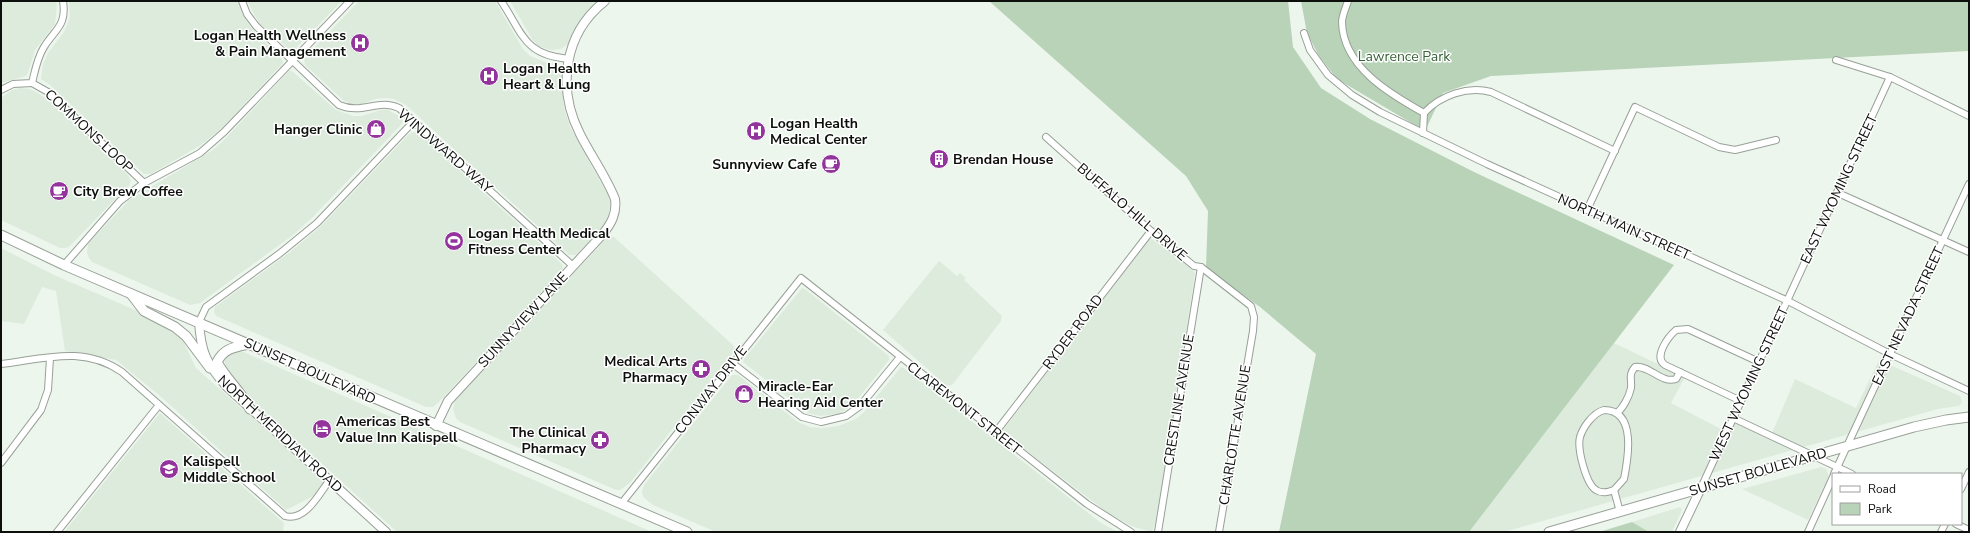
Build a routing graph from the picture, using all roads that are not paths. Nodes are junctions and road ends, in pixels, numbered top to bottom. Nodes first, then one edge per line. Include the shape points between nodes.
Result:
1 (64, 1) edge
2 (242, 1) edge
3 (350, 1) edge
4 (501, 1) edge
5 (605, 1) edge
6 (1348, 1) edge
7 (1304, 33) dead end
8 (569, 59) junction
9 (1836, 60) dead end
10 (291, 61) junction
11 (1890, 77) junction
12 (32, 83) junction
13 (1, 90) edge
14 (1424, 113) junction
15 (1969, 116) edge
16 (414, 121) junction
17 (1423, 133) junction
18 (1046, 137) dead end
19 (1776, 140) dead end
20 (1615, 151) junction
21 (144, 183) junction
22 (1969, 184) edge
23 (1838, 193) junction
24 (1587, 210) junction
25 (1151, 231) junction
26 (1, 235) edge
27 (1944, 240) junction
28 (1969, 252) edge
29 (64, 265) junction
30 (573, 266) junction
31 (1201, 267) junction
32 (801, 278) joint
33 (131, 293) junction
34 (1788, 301) junction
35 (199, 322) junction
36 (1252, 338) joint
37 (249, 344) junction
38 (1890, 354) junction
39 (900, 357) junction
40 (50, 358) junction
41 (732, 362) junction
42 (1759, 362) junction
43 (1, 364) edge
44 (210, 368) junction
45 (1680, 372) junction
46 (1969, 391) edge
47 (1741, 401) junction
48 (159, 405) junction
49 (250, 409) junction
50 (1617, 413) junction
51 (1969, 417) edge
52 (1734, 418) junction
53 (436, 426) junction
54 (995, 433) junction
55 (1847, 446) junction
56 (1816, 456) junction
57 (1, 463) edge
58 (1838, 467) junction
59 (1969, 472) edge
60 (1835, 473) edge
61 (1850, 473) edge
62 (1832, 479) edge
63 (329, 480) junction
64 (1962, 487) edge
65 (1701, 488) junction
66 (1614, 490) junction
67 (621, 504) junction
68 (1620, 512) junction
69 (1958, 525) edge
70 (1969, 530) edge
71 (57, 532) edge
72 (386, 532) edge
73 (687, 532) edge
74 (1131, 532) edge
75 (1158, 532) edge
76 (1219, 532) edge
77 (1549, 532) edge
78 (1681, 532) edge
79 (1808, 532) edge

1 - 12 street, COMMONS LOOP via 60,28 44,48
2 - 10 street, WINDWARD WAY via 256,26
3 - 10 street
4 - 8 street via 520,34 533,48 552,57
5 - 8 street, SUNNYVIEW LANE via 579,32
6 - 14 street via 1342,22 1347,45 1356,63 1378,84
7 - 17 street, NORTH MAIN STREET via 1310,50 1332,79 1352,95
8 - 30 street, SUNNYVIEW LANE via 566,93 571,114 580,136 612,191 616,207 609,227
9 - 11 street
10 - 16 street, WINDWARD WAY via 339,105 348,109 392,105
10 - 21 street via 224,132 200,153
11 - 15 street
11 - 23 street, EAST WYOMING STREET
12 - 13 street, COMMONS LOOP via 13,84
12 - 21 street, COMMONS LOOP via 48,92
14 - 17 street
14 - 20 street via 1437,101 1450,95 1483,90
16 - 30 street, WINDWARD WAY
16 - 35 street via 317,223 206,307
17 - 24 street, NORTH MAIN STREET
18 - 25 street, BUFFALO HILL DRIVE
19 - 20 street via 1735,150 1719,147 1635,107
20 - 24 street
21 - 29 street via 120,200
22 - 27 street, EAST NEVADA STREET
23 - 27 street
23 - 34 street, EAST WYOMING STREET
24 - 34 street, NORTH MAIN STREET
25 - 31 street, BUFFALO HILL DRIVE via 1194,266
25 - 54 street, RYDER ROAD
26 - 29 main road, SUNSET BOULEVARD
27 - 28 street
27 - 38 street, EAST NEVADA STREET
29 - 33 main road, SUNSET BOULEVARD
30 - 53 street, SUNNYVIEW LANE via 448,401
31 - 36 street, BUFFALO HILL DRIVE via 1252,306
31 - 75 street, CRESTLINE AVENUE
32 - 39 street, CLAREMONT STREET
32 - 41 street, CONWAY DRIVE
33 - 35 main road, SUNSET BOULEVARD
33 - 44 main road via 144,311 175,326 186,336
34 - 38 street, NORTH MAIN STREET
34 - 42 street, WEST WYOMING STREET
35 - 37 main road, SUNSET BOULEVARD
35 - 44 street, NORTH MERIDIAN ROAD via 200,338
36 - 76 street, CHARLOTTE AVENUE
37 - 49 main road via 230,348 221,354 217,362
37 - 53 main road, SUNSET BOULEVARD
38 - 46 street, NORTH MAIN STREET
38 - 55 street, EAST NEVADA STREET
39 - 41 street via 860,406 846,416 821,422 802,417
39 - 54 street, CLAREMONT STREET
40 - 43 street
40 - 48 street via 83,356 102,360 122,372
40 - 57 street via 48,390 41,410
41 - 67 street, CONWAY DRIVE
42 - 45 street via 1693,331 1679,329 1670,336 1660,358 1662,363
42 - 47 street, WEST WYOMING STREET
44 - 49 street, NORTH MERIDIAN ROAD
45 - 47 street
45 - 50 street via 1676,379 1670,381 1643,368 1635,367 1630,375 1630,391 1623,408
47 - 52 street, WEST WYOMING STREET
48 - 63 street via 285,516 294,517 301,514
48 - 71 street
49 - 63 street, NORTH MERIDIAN ROAD
50 - 66 street via 1625,422 1628,435 1624,479
50 - 66 street via 1607,410 1598,412 1587,424 1580,439 1584,466 1592,487 1602,492
51 - 55 main road, SUNSET BOULEVARD via 1914,427
52 - 56 street
52 - 65 street, WEST WYOMING STREET
53 - 67 main road, SUNSET BOULEVARD
54 - 74 street, CLAREMONT STREET via 1087,504
55 - 56 main road, SUNSET BOULEVARD
55 - 58 street, EAST NEVADA STREET
56 - 58 street
56 - 65 main road, SUNSET BOULEVARD
58 - 60 street, EAST NEVADA STREET
58 - 61 street
59 - 64 street
62 - 79 street
63 - 72 street, NORTH MERIDIAN ROAD
65 - 68 main road, SUNSET BOULEVARD
65 - 78 street, WEST WYOMING STREET
66 - 68 street
67 - 73 main road, SUNSET BOULEVARD
68 - 77 main road, SUNSET BOULEVARD
69 - 70 street

